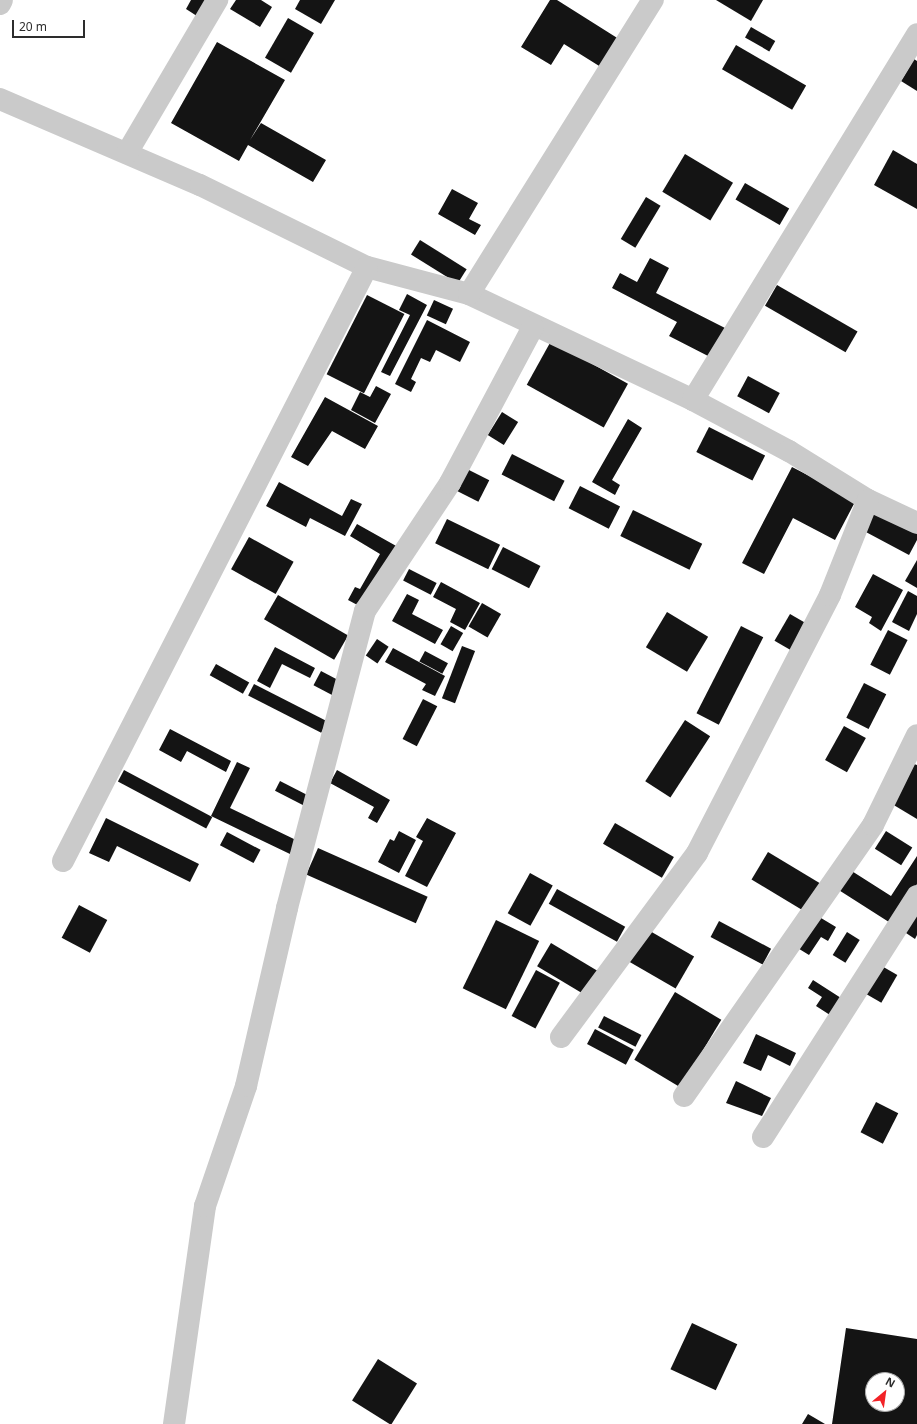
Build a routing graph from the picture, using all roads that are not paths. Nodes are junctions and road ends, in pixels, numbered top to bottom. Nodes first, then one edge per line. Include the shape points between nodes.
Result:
1 (2, 0) edge
2 (217, 0) edge
3 (653, 0) edge
4 (0, 4) edge
5 (917, 34) edge
6 (0, 99) edge
7 (127, 153) junction
8 (367, 267) junction
9 (469, 294) junction
10 (533, 327) junction
11 (693, 400) junction
12 (868, 500) junction
13 (916, 520) edge
14 (917, 735) edge
15 (63, 861) dead end
16 (917, 896) edge
17 (561, 1037) dead end
18 (684, 1096) dead end
19 (763, 1137) dead end
20 (174, 1424) edge

1 - 4 street
2 - 7 street
3 - 9 street
5 - 11 street
6 - 7 street
7 - 8 street via 200,185
8 - 9 street
8 - 15 street
9 - 10 street
10 - 11 street
10 - 20 street via 450,483 365,611 289,900 246,1086 204,1206
11 - 12 street via 789,451
12 - 13 street
12 - 17 street via 830,595 697,853
14 - 18 street via 873,825
16 - 19 street

